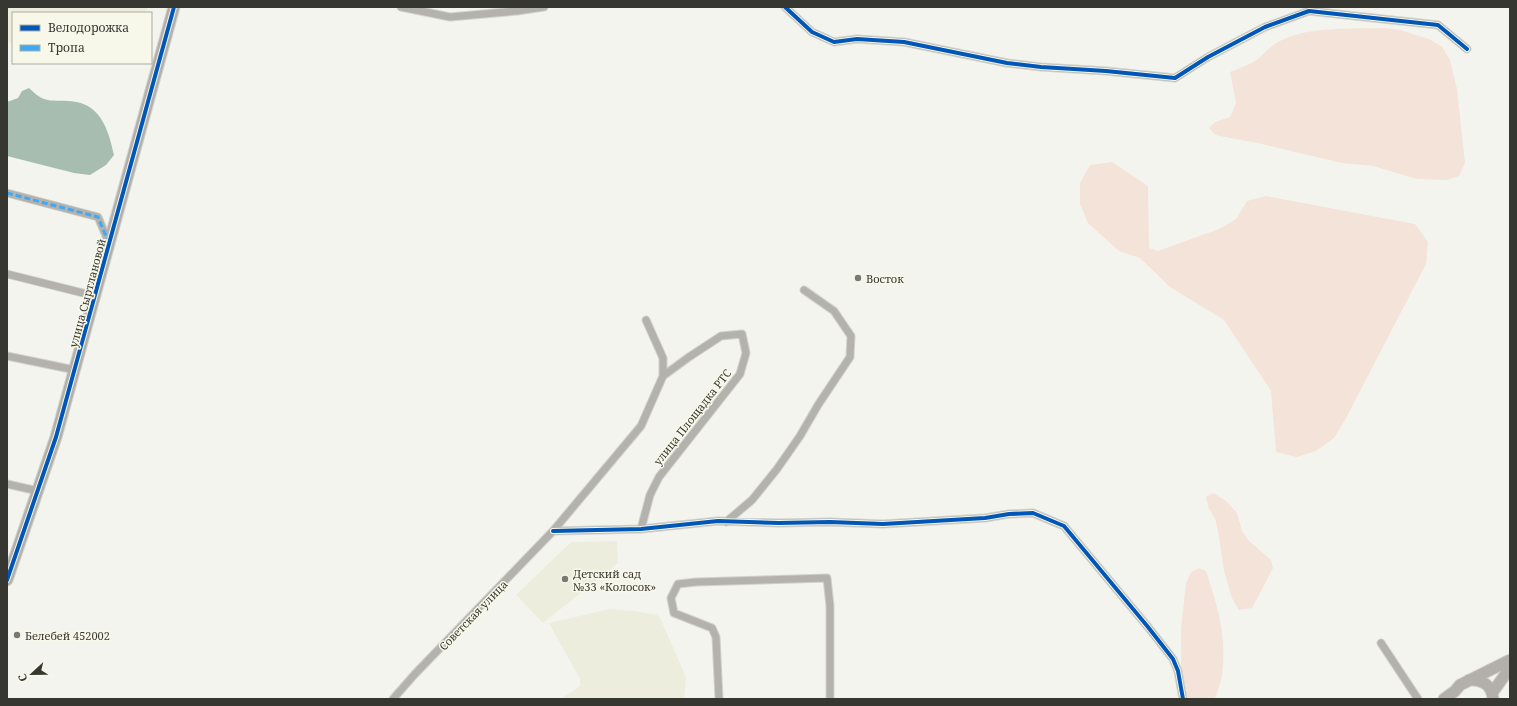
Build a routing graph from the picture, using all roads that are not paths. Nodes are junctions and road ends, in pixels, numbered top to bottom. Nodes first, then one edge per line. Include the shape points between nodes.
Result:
1 (174, 7) edge
2 (401, 7) edge
3 (544, 7) edge
4 (785, 7) edge
5 (1467, 49) dead end
6 (7, 193) edge
7 (109, 244) junction
8 (7, 274) edge
9 (804, 290) dead end
10 (95, 296) junction
11 (646, 320) dead end
12 (7, 356) edge
13 (75, 370) junction
14 (663, 376) junction
15 (7, 484) edge
16 (38, 491) junction
17 (726, 522) junction
18 (641, 529) junction
19 (553, 532) junction
20 (7, 580) edge
21 (1380, 643) dead end
22 (1510, 660) edge
23 (1510, 668) edge
24 (1468, 680) junction
25 (1454, 695) edge
26 (1496, 697) edge
27 (393, 699) edge
28 (718, 699) edge
29 (830, 699) edge
30 (1183, 699) edge
31 (1418, 699) edge
32 (1444, 699) edge

1 - 7 street, улица Сыртлановой
2 - 3 street via 450,17
4 - 5 street via 812,32 834,42 857,39 904,42 1041,67 1106,70 1175,78 1208,57 1265,27 1309,11 1438,25
6 - 7 street via 98,217
7 - 10 street, улица Сыртлановой
8 - 10 street
9 - 17 street via 834,310 850,336 850,357 777,469 752,500
10 - 13 street, улица Сыртлановой
11 - 14 street via 663,358
12 - 13 street
13 - 16 street, улица Сыртлановой
14 - 18 street, улица Площадка РТС via 721,336 742,334 746,353 740,374 660,476 650,496
14 - 19 street via 641,426
15 - 16 street
16 - 20 street, улица Сыртлановой
17 - 18 street
17 - 30 street via 883,524 985,518 1033,512 1049,518 1064,526 1173,659
18 - 19 street
19 - 27 street, Советская улица
21 - 31 street
22 - 24 street
23 - 26 street
24 - 25 street via 1460,685
24 - 26 street via 1483,682
25 - 32 street
28 - 29 street via 716,637 712,628 674,613 671,598 678,584 827,578 830,606

